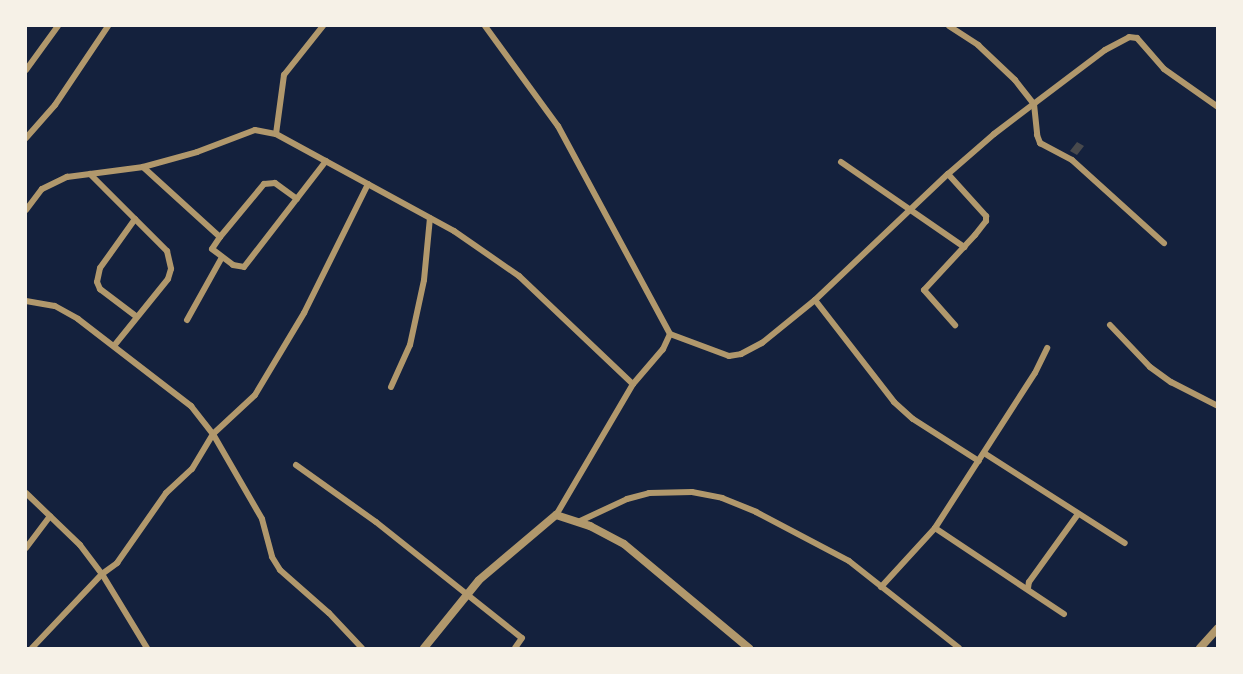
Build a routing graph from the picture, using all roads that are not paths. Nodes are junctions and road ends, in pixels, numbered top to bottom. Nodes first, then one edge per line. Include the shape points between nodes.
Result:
1 (57, 26) edge
2 (108, 26) edge
3 (323, 26) edge
4 (485, 26) edge
5 (949, 26) edge
6 (26, 70) edge
7 (1034, 104) junction
8 (1218, 107) edge
9 (276, 134) junction
10 (26, 138) edge
11 (326, 161) junction
12 (841, 162) dead end
13 (143, 167) junction
14 (90, 174) junction
15 (948, 174) junction
16 (368, 184) junction
17 (297, 198) junction
18 (26, 210) edge
19 (910, 210) junction
20 (430, 218) junction
21 (135, 219) junction
22 (220, 237) junction
23 (1164, 243) dead end
24 (964, 247) junction
25 (222, 257) junction
26 (815, 300) junction
27 (26, 301) edge
28 (137, 317) junction
29 (187, 320) dead end
30 (955, 325) dead end
31 (1110, 325) dead end
32 (670, 334) junction
33 (114, 346) junction
34 (1047, 348) dead end
35 (633, 384) junction
36 (391, 387) dead end
37 (1218, 406) edge
38 (213, 434) junction
39 (984, 453) junction
40 (980, 461) junction
41 (296, 465) dead end
42 (26, 493) edge
43 (1078, 514) junction
44 (556, 515) junction
45 (50, 516) junction
46 (578, 522) junction
47 (935, 528) junction
48 (1125, 543) dead end
49 (26, 548) edge
50 (102, 574) junction
51 (881, 586) junction
52 (1028, 588) junction
53 (469, 593) junction
54 (1064, 614) dead end
55 (1218, 628) edge
56 (32, 648) edge
57 (147, 648) edge
58 (362, 648) edge
59 (424, 648) edge
60 (514, 648) edge
61 (749, 648) edge
62 (959, 648) edge
63 (1200, 648) edge

1 - 6 street
2 - 10 street via 55,105
3 - 9 street via 284,75
4 - 32 street via 558,126
5 - 7 street via 978,45
7 - 8 street via 1105,50 1134,36 1164,69
7 - 15 street
7 - 23 street via 1040,143 1072,160
9 - 11 street
9 - 13 street via 255,130
11 - 16 street
11 - 17 street
12 - 19 street
13 - 14 street
13 - 22 street
14 - 18 street via 53,182 42,189
14 - 21 street
15 - 19 street
15 - 24 street via 986,216
16 - 20 street
16 - 38 street via 304,313 255,395
17 - 22 street via 276,183 264,184
17 - 25 street via 244,267
19 - 24 street
19 - 26 street
20 - 35 street via 519,276
20 - 36 street via 424,280 410,345
21 - 28 street via 167,251 171,269 168,279
21 - 28 street via 100,268 97,282 100,289
22 - 25 street via 212,249
24 - 30 street via 924,290
25 - 29 street
26 - 32 street via 781,330 735,356 713,352
26 - 40 street via 894,402 913,419
27 - 33 street via 67,312
28 - 33 street
31 - 37 street via 1150,367
32 - 35 street via 663,349
33 - 38 street via 191,406
34 - 39 street
35 - 44 street
38 - 50 street via 192,469 166,493 117,563
38 - 58 street via 262,519 272,557 280,570
39 - 40 street
39 - 43 street
40 - 47 street
41 - 53 street
42 - 45 street
43 - 48 street
43 - 52 street
44 - 46 street
44 - 53 street via 479,580
45 - 49 street
45 - 50 street
46 - 51 street via 649,493 692,492 722,498 849,561
46 - 61 street via 624,544
47 - 51 street
47 - 52 street
50 - 56 street
50 - 57 street
51 - 62 street
52 - 54 street
53 - 59 street
53 - 60 street via 522,638
55 - 63 street

